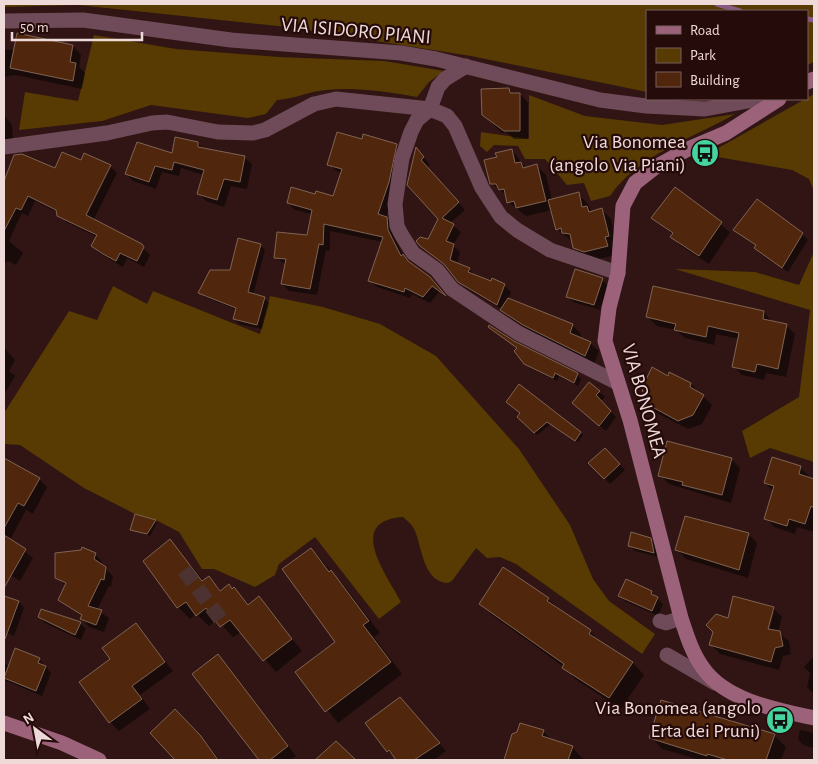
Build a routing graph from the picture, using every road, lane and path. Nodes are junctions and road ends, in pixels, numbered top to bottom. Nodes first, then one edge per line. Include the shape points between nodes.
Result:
1 (4, 21) edge
2 (466, 66) junction
3 (754, 100) edge
4 (777, 100) edge
5 (430, 109) junction
6 (4, 147) edge
7 (618, 273) junction
8 (618, 383) junction
9 (681, 618) junction
10 (660, 621) dead end
11 (667, 654) dead end
12 (719, 685) junction
13 (814, 718) edge
14 (4, 723) edge
15 (99, 760) edge

1 - 2 street, VIA ISIDORO PIANI via 83,20 232,40 401,52
2 - 3 street, VIA ISIDORO PIANI via 585,97 646,106 706,109
2 - 5 street via 438,87
4 - 7 street, VIA BONOMEA via 726,133 671,157 635,183 623,206
5 - 6 street via 336,99 314,104 253,133 218,132 152,122 108,133
5 - 7 street via 447,116 455,126 482,188 501,217 550,250
5 - 8 street via 418,120 404,149 395,204 397,226 413,252 437,270 452,289 518,333
7 - 8 street, VIA BONOMEA via 605,341
8 - 9 street, VIA BONOMEA
9 - 10 street via 666,623
9 - 12 street, VIA BONOMEA via 692,649
11 - 12 street
12 - 13 street, VIA BONOMEA via 746,698
14 - 15 street

